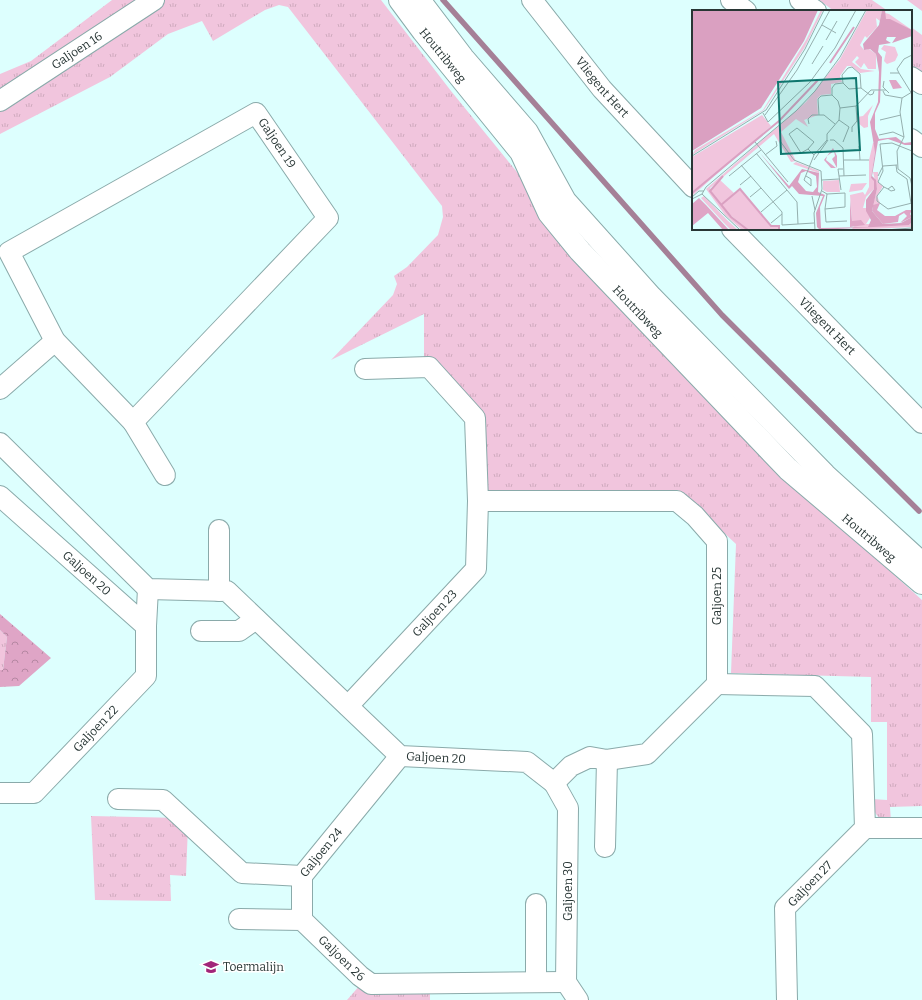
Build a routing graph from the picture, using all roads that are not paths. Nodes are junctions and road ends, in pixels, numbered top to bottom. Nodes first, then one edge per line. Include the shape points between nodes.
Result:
1 (154, 0) edge
2 (400, 0) edge
3 (419, 0) edge
4 (532, 0) edge
5 (731, 0) edge
6 (800, 0) edge
7 (745, 10) edge
8 (815, 10) edge
9 (912, 78) edge
10 (922, 84) edge
11 (0, 101) edge
12 (912, 140) edge
13 (922, 147) edge
14 (692, 186) edge
15 (733, 230) edge
16 (55, 341) junction
17 (365, 369) dead end
18 (0, 390) edge
19 (133, 422) junction
20 (922, 423) edge
21 (0, 443) edge
22 (165, 475) dead end
23 (0, 496) edge
24 (478, 501) junction
25 (219, 530) dead end
26 (922, 564) edge
27 (922, 583) edge
28 (148, 589) junction
29 (219, 591) junction
30 (256, 619) junction
31 (146, 626) junction
32 (201, 631) dead end
33 (717, 684) junction
34 (348, 706) junction
35 (400, 756) junction
36 (607, 760) junction
37 (554, 783) junction
38 (0, 792) edge
39 (118, 799) dead end
40 (865, 828) junction
41 (922, 828) edge
42 (606, 847) dead end
43 (302, 876) junction
44 (536, 904) dead end
45 (238, 919) dead end
46 (302, 920) junction
47 (536, 982) junction
48 (566, 982) junction
49 (435, 991) edge
50 (578, 1000) edge
51 (787, 1000) edge

1 - 11 street, Galjoen 16
2 - 27 main road, Houtribweg via 521,152 549,213 580,251 788,469
3 - 26 main road, Houtribweg via 463,58 527,132 565,201 651,297 825,475
4 - 14 street, Vliegent Hert via 602,89
5 - 7 street
6 - 8 street
9 - 10 street
12 - 13 street
15 - 20 street, Vliegent Hert
16 - 18 street
16 - 19 street, Galjoen 19
16 - 19 street, Galjoen 19 via 9,252 256,113 328,218
17 - 24 street, Galjoen 23 via 429,367 476,418
19 - 22 street, Galjoen 19
21 - 28 street
23 - 31 street, Galjoen 20
24 - 33 street, Galjoen 25 via 677,501 695,516 717,541
24 - 34 street, Galjoen 23 via 476,569
25 - 29 street
28 - 29 street, Galjoen 20
28 - 31 street
29 - 30 street, Galjoen 20 via 227,591
30 - 32 street via 239,631
30 - 34 street, Galjoen 20
31 - 38 street, Galjoen 22 via 146,676 34,793
33 - 36 street via 647,754
33 - 40 street via 815,686 862,734
34 - 35 street, Galjoen 20
35 - 37 street, Galjoen 20 via 527,762
35 - 43 street, Galjoen 24
36 - 37 street via 590,757 571,766
36 - 42 street
37 - 48 street, Galjoen 30 via 568,808
39 - 43 street, Galjoen 24 via 163,800 242,873
40 - 41 street
40 - 51 street, Galjoen 27 via 785,908
43 - 46 street
44 - 47 street
45 - 46 street
46 - 49 street, Galjoen 26 via 371,984
47 - 48 street, Galjoen 26
47 - 49 street, Galjoen 26
48 - 50 street

